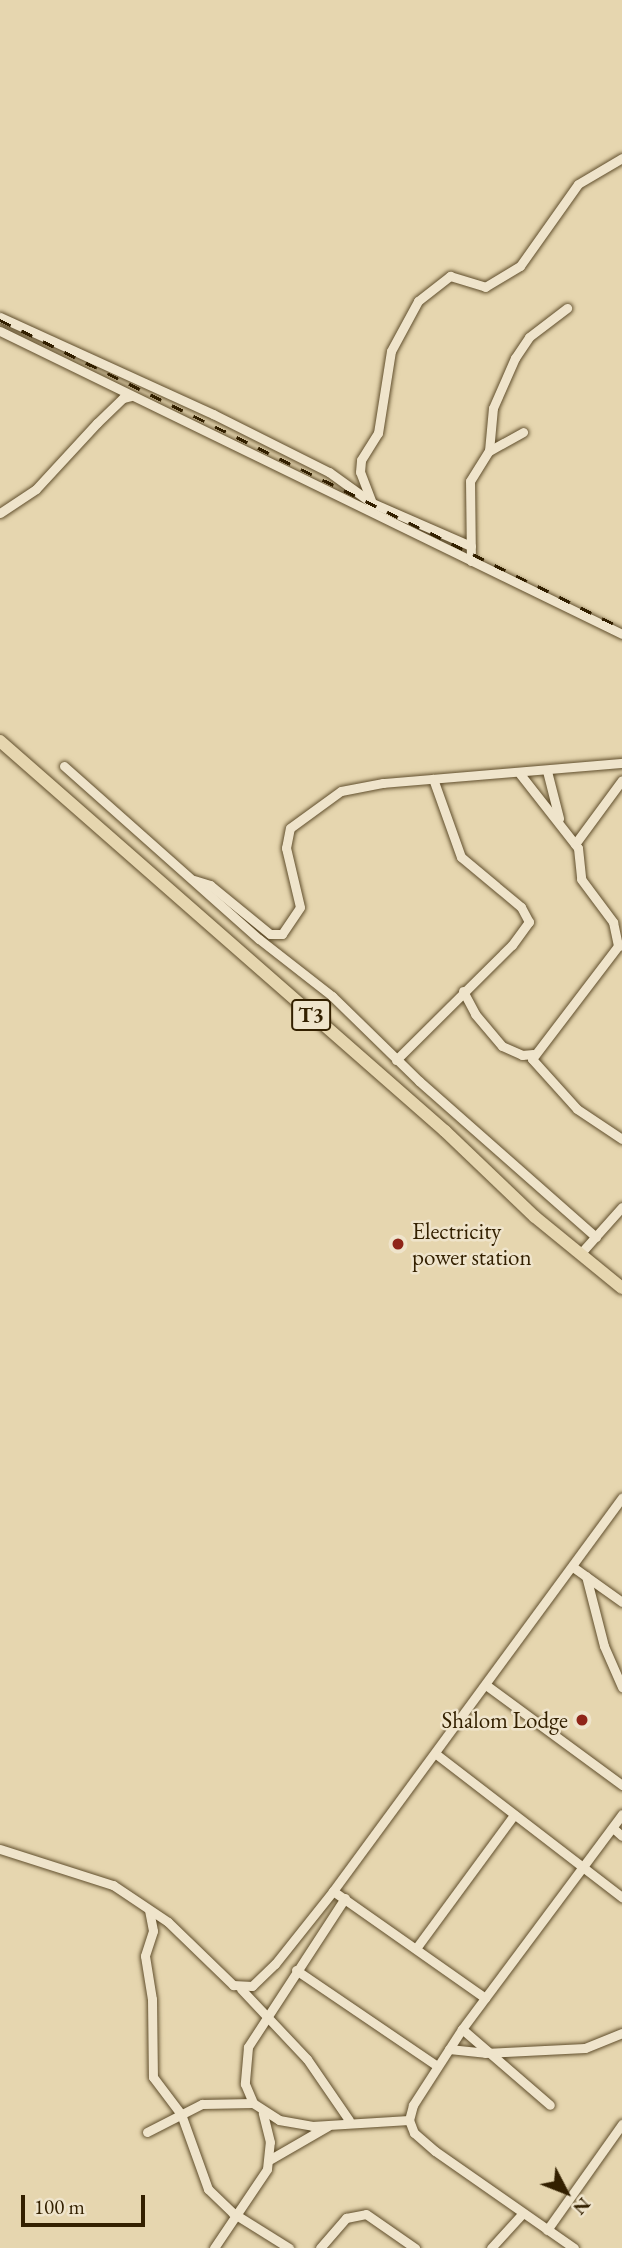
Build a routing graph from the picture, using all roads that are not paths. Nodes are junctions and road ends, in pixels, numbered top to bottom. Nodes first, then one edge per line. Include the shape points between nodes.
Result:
1 (622, 158) edge
2 (567, 308) dead end
3 (0, 317) edge
4 (4, 333) edge
5 (0, 343) edge
6 (132, 396) junction
7 (523, 432) dead end
8 (489, 451) junction
9 (372, 503) junction
10 (0, 513) edge
11 (471, 546) junction
12 (471, 561) junction
13 (622, 634) edge
14 (0, 741) edge
15 (622, 763) edge
16 (64, 766) dead end
17 (547, 771) junction
18 (520, 774) junction
19 (433, 779) junction
20 (622, 780) edge
21 (559, 820) junction
22 (575, 844) junction
23 (192, 880) junction
24 (620, 944) edge
25 (463, 991) junction
26 (533, 1054) junction
27 (396, 1060) junction
28 (622, 1124) edge
29 (618, 1136) edge
30 (622, 1207) edge
31 (596, 1237) junction
32 (580, 1254) junction
33 (622, 1288) edge
34 (622, 1498) edge
35 (573, 1567) junction
36 (586, 1576) junction
37 (622, 1602) edge
38 (486, 1685) junction
39 (622, 1687) edge
40 (436, 1754) junction
41 (622, 1785) edge
42 (622, 1814) edge
43 (514, 1815) junction
44 (613, 1828) junction
45 (622, 1836) edge
46 (0, 1849) edge
47 (585, 1868) junction
48 (333, 1891) junction
49 (622, 1897) edge
50 (345, 1898) junction
51 (149, 1910) junction
52 (416, 1947) junction
53 (296, 1970) junction
54 (240, 1989) junction
55 (485, 1998) junction
56 (265, 2017) junction
57 (462, 2029) junction
58 (622, 2033) edge
59 (449, 2049) junction
60 (485, 2053) junction
61 (437, 2066) junction
62 (253, 2103) junction
63 (550, 2105) dead end
64 (263, 2113) junction
65 (181, 2114) junction
66 (349, 2120) junction
67 (409, 2120) junction
68 (333, 2123) junction
69 (622, 2124) edge
70 (147, 2132) dead end
71 (270, 2142) junction
72 (287, 2148) junction
73 (269, 2160) junction
74 (233, 2213) junction
75 (523, 2213) junction
76 (547, 2230) junction
77 (214, 2248) edge
78 (289, 2248) edge
79 (320, 2248) edge
80 (415, 2248) edge
81 (491, 2248) edge
82 (574, 2248) edge

1 - 9 street via 578,184 520,266 485,286 450,276 418,301 391,351 378,433 361,460 360,472
2 - 8 street via 529,337 514,358 493,408
3 - 9 street via 329,471
4 - 5 street
4 - 6 street
6 - 10 street via 123,398 97,423 36,489
6 - 12 street
7 - 8 street
8 - 11 street via 470,481
9 - 11 street
11 - 12 street
12 - 13 street
14 - 32 highway, T3
15 - 17 street
16 - 23 street
17 - 18 street
17 - 21 street
18 - 19 street
18 - 21 street
19 - 23 street via 341,791 293,823 286,848 300,907 282,934 270,934 210,885
19 - 25 street via 461,858 529,918 512,945
20 - 22 street
21 - 22 street
22 - 24 street via 581,879 613,922
23 - 27 street via 332,996
24 - 26 street
25 - 26 street via 475,1014 502,1046 522,1055
25 - 27 street
26 - 29 street via 538,1069 577,1109
27 - 31 street
28 - 29 street
30 - 31 street
31 - 32 street
32 - 33 highway, T3
34 - 35 street
35 - 36 street
35 - 38 street
36 - 37 street
36 - 39 street via 604,1646
38 - 40 street
38 - 41 street
40 - 43 street
40 - 48 street
42 - 44 street
43 - 47 street
43 - 52 street
44 - 45 street
44 - 47 street
46 - 51 street via 113,1885
47 - 49 street
47 - 55 street
48 - 50 street
48 - 54 street via 263,1978
50 - 52 street
50 - 53 street
51 - 54 street
51 - 65 street via 153,1931 145,1956 152,1999 151,2063 159,2088
52 - 55 street
53 - 56 street
53 - 61 street
54 - 56 street
55 - 57 street
56 - 62 street via 243,2061
56 - 66 street via 307,2059
57 - 59 street
57 - 60 street
58 - 60 street via 598,2046
59 - 60 street
59 - 61 street
60 - 63 street
61 - 67 street
62 - 64 street
62 - 65 street via 216,2101
64 - 68 street via 312,2126
64 - 71 street
65 - 70 street
65 - 74 street via 208,2189
66 - 67 street
66 - 68 street
67 - 75 street via 414,2133 435,2151
68 - 72 street
69 - 76 street
71 - 72 street
71 - 73 street
72 - 73 street
73 - 74 street
74 - 77 street
74 - 78 street
75 - 76 street
75 - 81 street
76 - 82 street
79 - 80 street via 346,2218 366,2214

